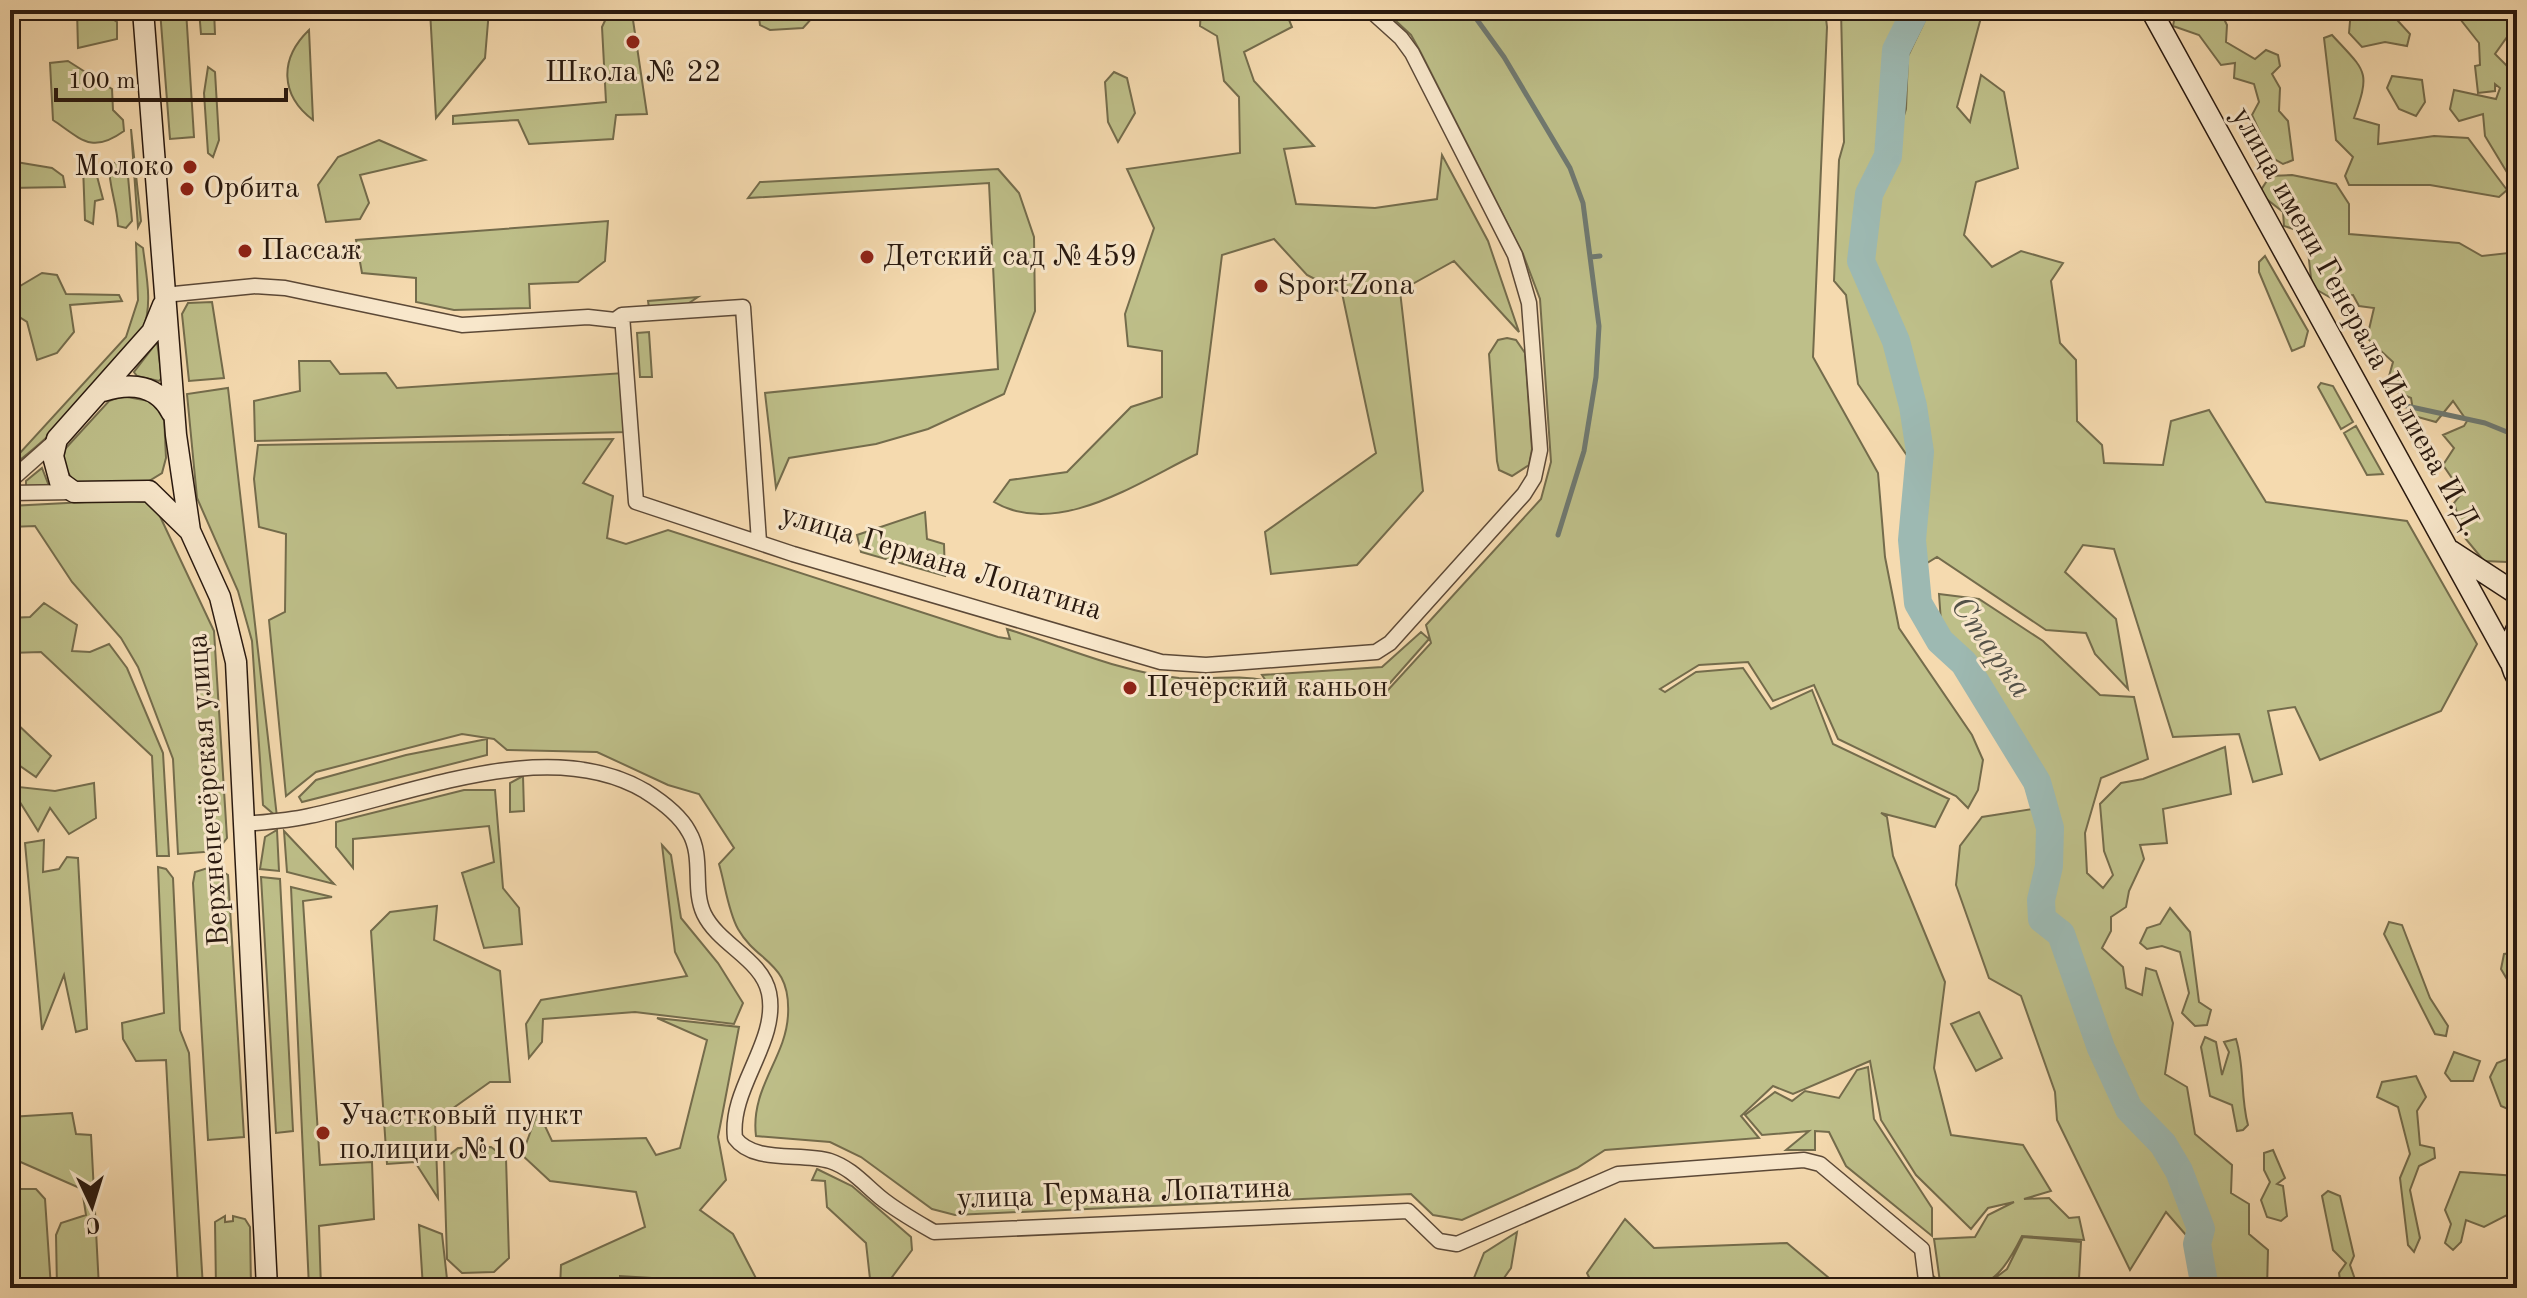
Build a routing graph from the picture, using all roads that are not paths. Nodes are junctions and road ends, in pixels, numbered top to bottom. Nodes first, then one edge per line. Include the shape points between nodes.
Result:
1 (143, 10) edge
2 (1370, 10) edge
3 (2151, 10) edge
4 (164, 298) junction
5 (622, 315) junction
6 (103, 391) junction
7 (174, 417) junction
8 (57, 439) junction
9 (179, 455) junction
10 (10, 481) edge
11 (149, 491) junction
12 (74, 492) junction
13 (10, 493) edge
14 (190, 531) junction
15 (759, 542) junction
16 (2448, 549) junction
17 (2517, 594) edge
18 (2517, 628) edge
19 (2514, 670) edge
20 (243, 824) junction
21 (267, 1288) edge
22 (1927, 1288) edge

1 - 4 street, Верхнепечёрская улица
2 - 15 street, улица Германа Лопатина via 1412,53 1515,255 1531,325 1538,465 1524,494 1390,643 1359,655 1206,665 1161,662
3 - 16 street, улица имени Генерала Ивлиева И.Д.
4 - 5 street, улица Германа Лопатина via 215,289 285,288 462,325 615,320
4 - 6 street via 152,332
4 - 7 street, Верхнепечёрская улица
5 - 15 street via 636,502
5 - 15 street, улица Германа Лопатина via 743,307
6 - 7 street via 150,389 164,397
6 - 8 street
7 - 9 street, Верхнепечёрская улица
8 - 10 street
8 - 12 street via 55,470 60,482
9 - 11 street via 167,481
9 - 14 street, Верхнепечёрская улица
11 - 12 street
11 - 14 street
12 - 13 street
14 - 20 street, Верхнепечёрская улица via 231,629
16 - 17 street
16 - 19 street, улица имени Генерала Ивлиева И.Д.
18 - 19 street via 2510,645
20 - 21 street, Верхнепечёрская улица
20 - 22 street, улица Германа Лопатина via 310,816 480,775 569,767 617,777 654,797 688,829 694,842 699,899 711,927 751,964 769,992 767,1024 736,1109 735,1138 752,1153 803,1154 833,1162 934,1232 1408,1211 1439,1241 1457,1244 1618,1174 1804,1160 1820,1164 1914,1241 1926,1262

